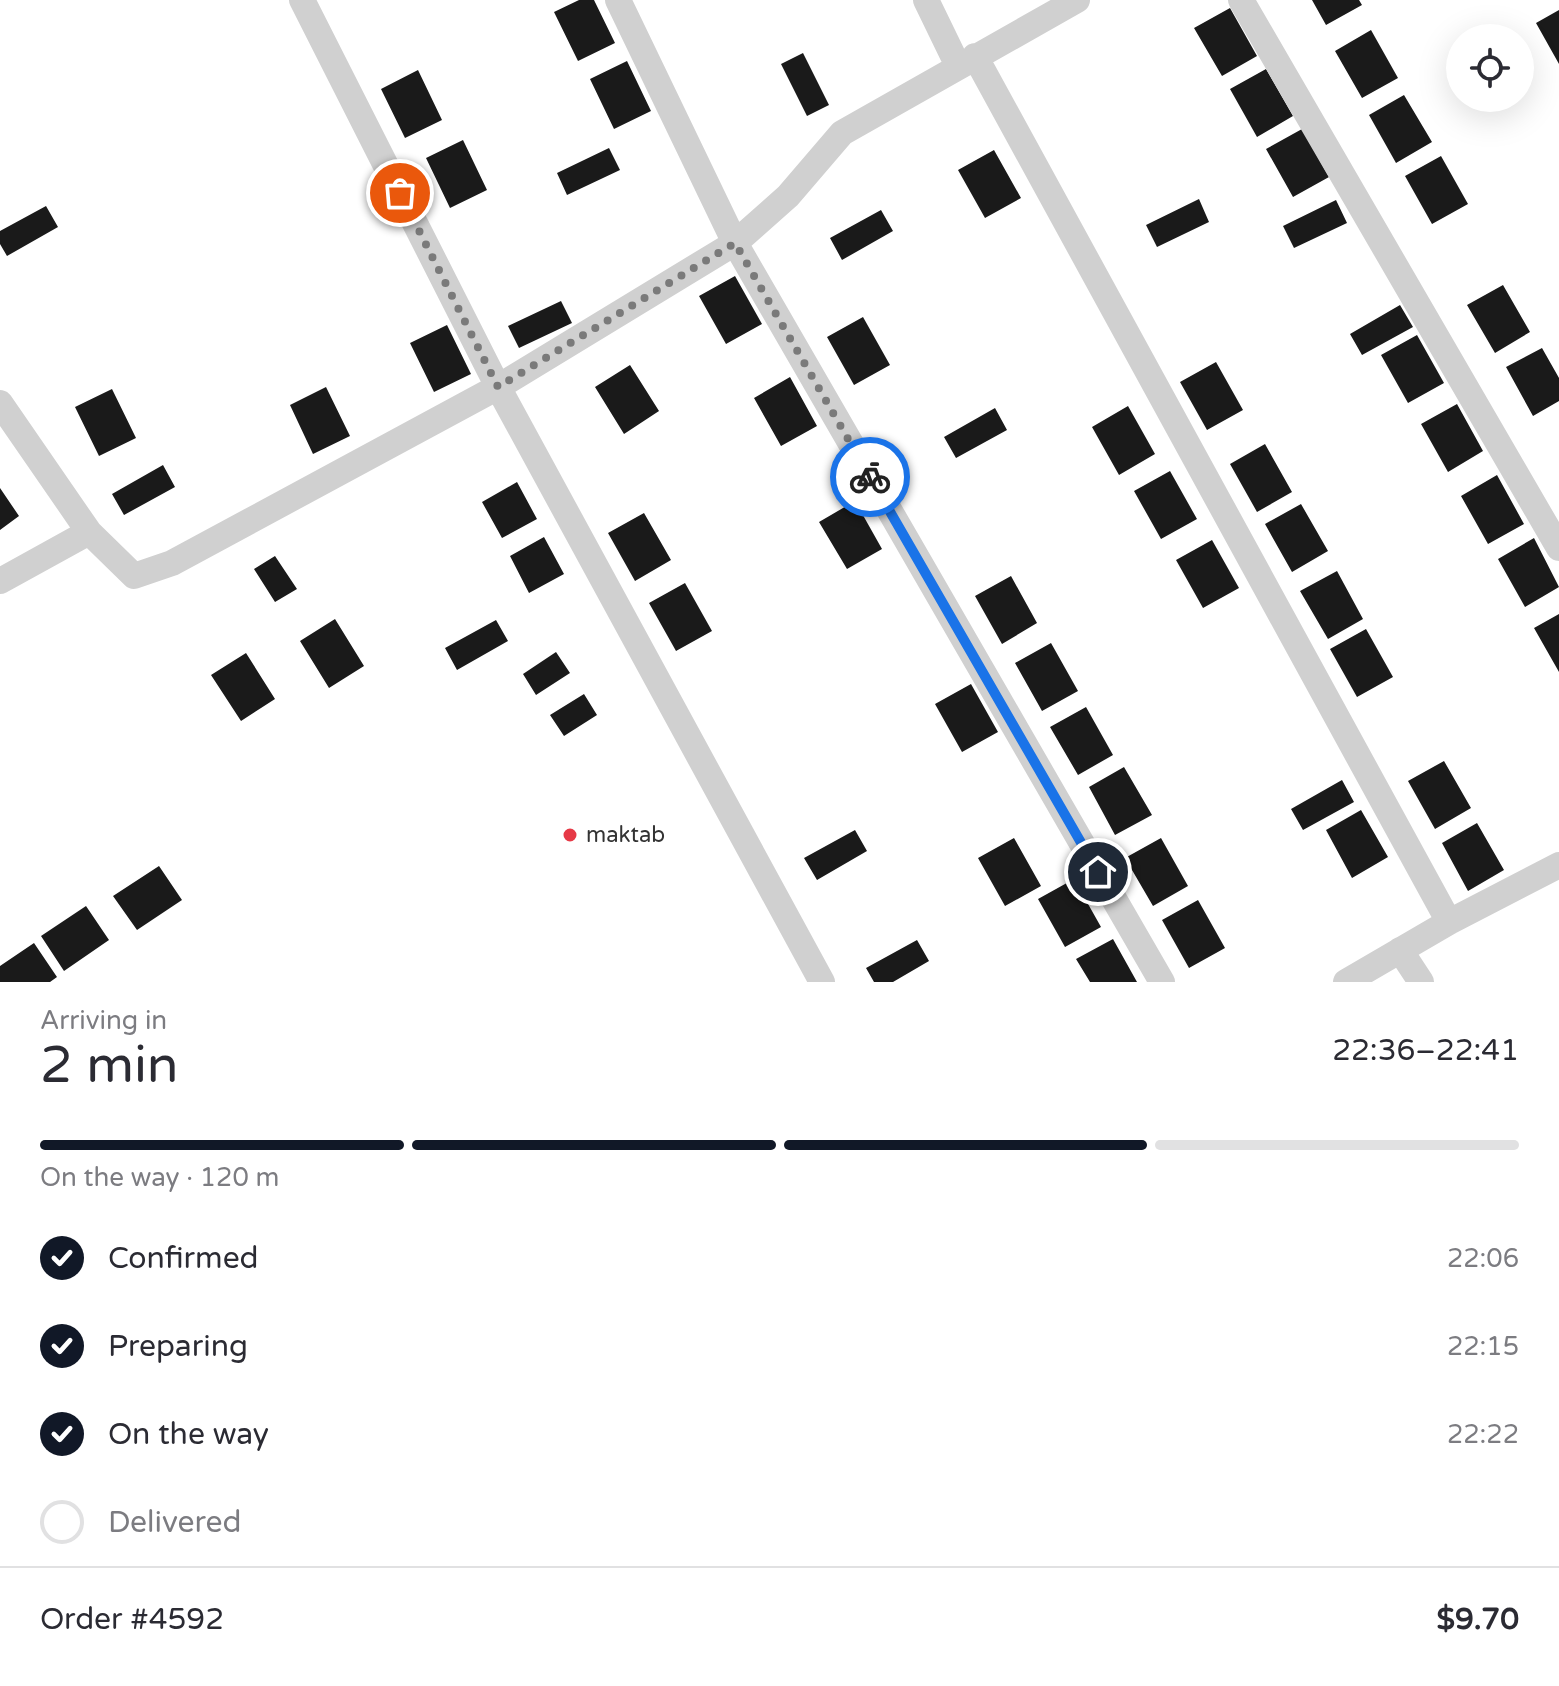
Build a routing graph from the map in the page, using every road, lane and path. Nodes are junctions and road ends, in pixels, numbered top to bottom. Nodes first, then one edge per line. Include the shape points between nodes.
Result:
1 (302, 0) edge
2 (618, 0) edge
3 (926, 0) edge
4 (1077, 0) edge
5 (1241, 0) edge
6 (967, 61) junction
7 (735, 243) junction
8 (498, 387) junction
9 (0, 403) edge
10 (89, 532) junction
11 (1559, 548) edge
12 (0, 581) edge
13 (1559, 865) edge
14 (1449, 922) junction
15 (1400, 950) junction
16 (822, 982) edge
17 (1162, 982) edge
18 (1346, 982) edge
19 (1421, 982) edge

1 - 8 street
2 - 7 street
3 - 6 street
4 - 6 street
5 - 11 street
6 - 7 street via 842,133 788,196
6 - 14 street
7 - 8 street
7 - 17 street
8 - 10 street via 172,563 134,576
8 - 16 street
9 - 10 street
10 - 12 street
13 - 14 street
14 - 15 street
15 - 18 street
15 - 19 street

